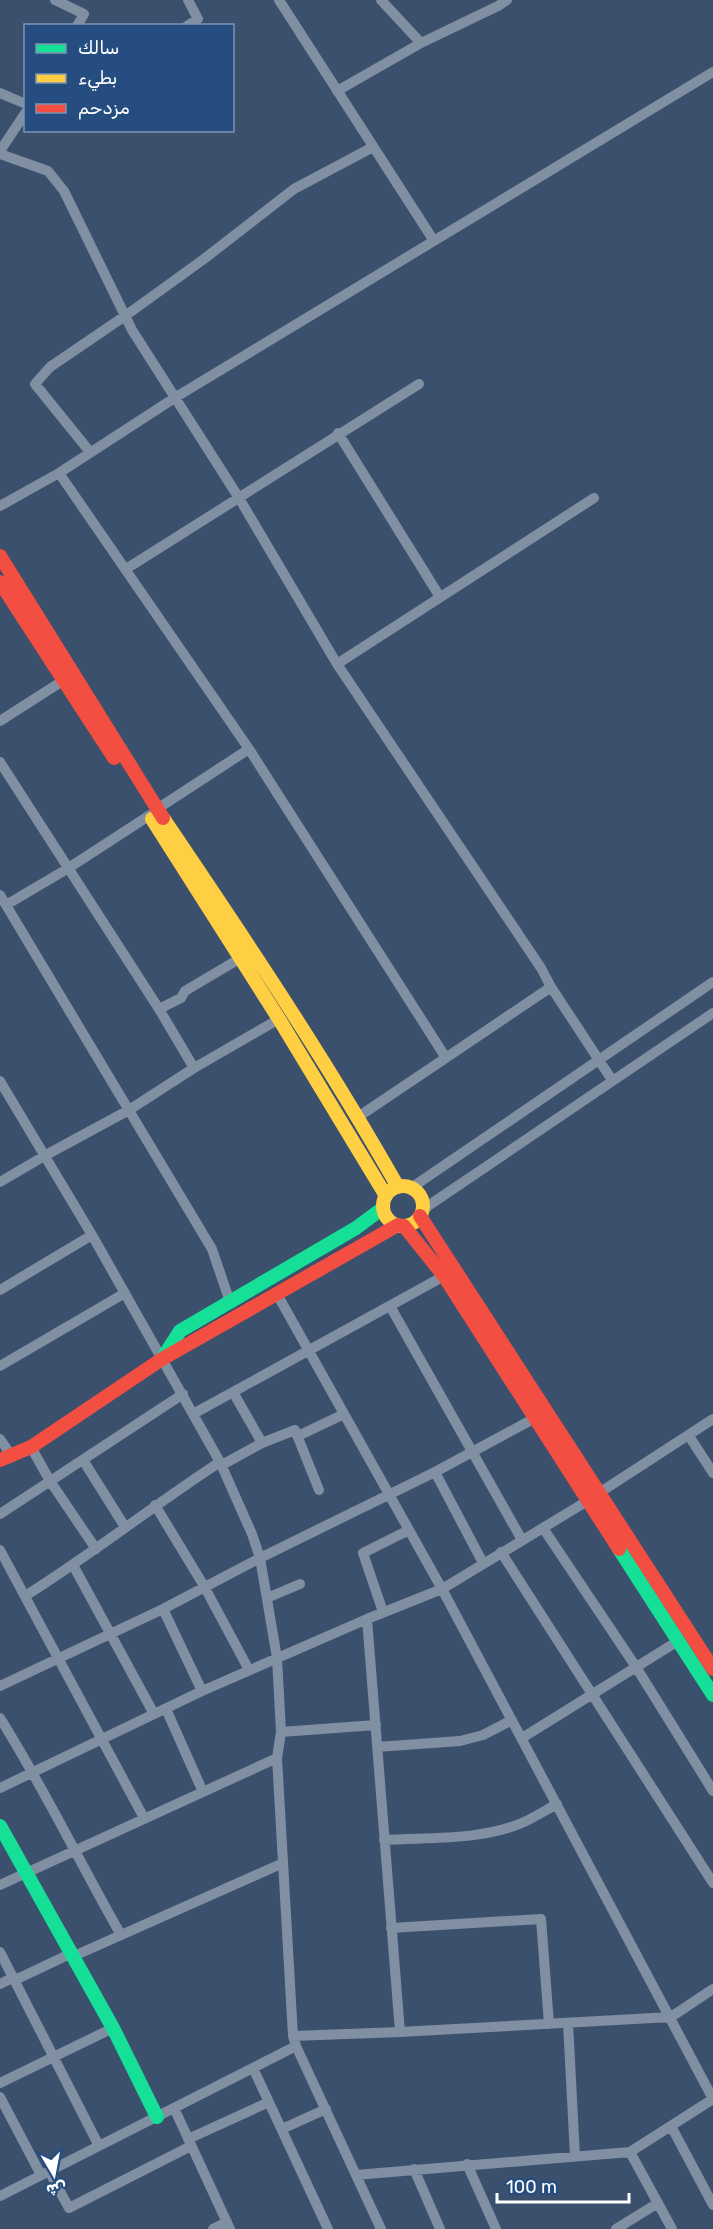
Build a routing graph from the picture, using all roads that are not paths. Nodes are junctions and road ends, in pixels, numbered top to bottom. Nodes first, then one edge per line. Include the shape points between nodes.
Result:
1 (55, 0) edge
2 (188, 0) edge
3 (279, 0) edge
4 (381, 0) edge
5 (507, 0) edge
6 (78, 24) edge
7 (190, 24) edge
8 (421, 43) junction
9 (713, 72) edge
10 (337, 91) junction
11 (0, 93) edge
12 (24, 105) edge
13 (24, 107) edge
14 (373, 147) junction
15 (0, 152) edge
16 (434, 241) junction
17 (125, 316) junction
18 (420, 384) dead end
19 (176, 397) junction
20 (338, 433) junction
21 (90, 452) junction
22 (59, 473) junction
23 (239, 498) junction
24 (594, 498) dead end
25 (0, 506) edge
26 (0, 556) edge
27 (126, 568) junction
28 (0, 582) edge
29 (440, 597) junction
30 (337, 664) junction
31 (64, 680) junction
32 (0, 721) edge
33 (249, 748) junction
34 (0, 762) edge
35 (153, 812) junction
36 (67, 869) junction
37 (3, 900) edge
38 (239, 959) junction
39 (713, 982) edge
40 (551, 987) junction
41 (159, 1010) junction
42 (713, 1012) edge
43 (279, 1019) junction
44 (446, 1058) junction
45 (600, 1061) junction
46 (194, 1068) junction
47 (612, 1080) junction
48 (0, 1081) edge
49 (129, 1110) junction
50 (358, 1117) junction
51 (46, 1155) junction
52 (0, 1182) edge
53 (404, 1188) junction
54 (384, 1202) junction
55 (421, 1213) junction
56 (401, 1226) junction
57 (92, 1235) junction
58 (444, 1276) junction
59 (0, 1290) edge
60 (125, 1293) junction
61 (277, 1294) junction
62 (230, 1302) junction
63 (390, 1306) junction
64 (309, 1351) junction
65 (162, 1359) junction
66 (0, 1366) edge
67 (233, 1392) junction
68 (183, 1394) junction
69 (193, 1414) junction
70 (344, 1414) junction
71 (535, 1418) junction
72 (713, 1419) edge
73 (298, 1436) junction
74 (689, 1436) junction
75 (0, 1439) edge
76 (262, 1443) junction
77 (30, 1447) junction
78 (473, 1452) junction
79 (5, 1458) edge
80 (83, 1460) junction
81 (221, 1463) junction
82 (435, 1472) junction
83 (713, 1473) edge
84 (50, 1481) junction
85 (320, 1490) dead end
86 (389, 1495) junction
87 (594, 1497) junction
88 (155, 1504) junction
89 (0, 1514) edge
90 (125, 1527) junction
91 (543, 1528) junction
92 (409, 1530) junction
93 (522, 1540) junction
94 (96, 1549) junction
95 (0, 1550) edge
96 (501, 1552) junction
97 (260, 1558) junction
98 (483, 1563) junction
99 (73, 1566) junction
100 (300, 1584) dead end
101 (204, 1586) junction
102 (442, 1589) junction
103 (25, 1596) junction
104 (267, 1598) junction
105 (163, 1609) junction
106 (383, 1612) junction
107 (367, 1619) junction
108 (111, 1634) junction
109 (678, 1641) junction
110 (277, 1658) junction
111 (58, 1659) junction
112 (636, 1667) junction
113 (713, 1669) edge
114 (249, 1670) junction
115 (0, 1686) edge
116 (202, 1690) junction
117 (594, 1695) junction
118 (713, 1695) edge
119 (166, 1709) junction
120 (154, 1714) junction
121 (0, 1718) edge
122 (512, 1720) junction
123 (376, 1725) junction
124 (281, 1732) junction
125 (103, 1738) junction
126 (522, 1738) junction
127 (377, 1747) junction
128 (277, 1758) junction
129 (34, 1772) junction
130 (0, 1788) edge
131 (713, 1791) edge
132 (203, 1792) junction
133 (557, 1804) junction
134 (144, 1818) junction
135 (0, 1826) edge
136 (384, 1840) junction
137 (73, 1850) junction
138 (283, 1863) junction
139 (26, 1873) junction
140 (713, 1883) edge
141 (0, 1885) edge
142 (392, 1928) junction
143 (121, 1935) junction
144 (0, 1952) edge
145 (73, 1954) junction
146 (14, 1979) junction
147 (0, 1984) edge
148 (713, 1989) edge
149 (670, 2017) junction
150 (568, 2023) junction
151 (549, 2024) junction
152 (113, 2028) junction
153 (400, 2032) junction
154 (294, 2041) junction
155 (52, 2057) junction
156 (253, 2068) junction
157 (0, 2083) edge
158 (0, 2097) edge
159 (713, 2099) edge
160 (269, 2102) junction
161 (174, 2108) junction
162 (326, 2109) junction
163 (157, 2117) junction
164 (671, 2126) junction
165 (282, 2129) junction
166 (190, 2143) junction
167 (99, 2146) junction
168 (630, 2152) junction
169 (575, 2156) junction
170 (467, 2164) junction
171 (414, 2169) junction
172 (45, 2173) junction
173 (356, 2175) junction
174 (0, 2196) edge
175 (658, 2203) junction
176 (713, 2205) edge
177 (228, 2226) edge
178 (213, 2229) edge
179 (328, 2229) edge
180 (381, 2229) edge
181 (440, 2229) edge
182 (496, 2229) edge
183 (616, 2229) edge
184 (672, 2229) edge

1 - 6 street via 84,14
2 - 7 street via 198,19
3 - 10 street
4 - 8 street
5 - 8 street
8 - 10 street
9 - 16 street
10 - 14 street
11 - 12 street
13 - 15 street
14 - 16 street
14 - 17 street via 294,189
15 - 17 street via 48,171 64,191
16 - 19 street
17 - 19 street
17 - 21 street via 50,367 35,384
18 - 20 street
19 - 21 street
19 - 23 street
20 - 23 street
20 - 29 street
21 - 22 street
22 - 25 street
22 - 27 street
23 - 27 street
23 - 30 street
24 - 29 street
26 - 35 street
27 - 33 street
28 - 31 street
29 - 30 street
30 - 40 street
31 - 32 street
31 - 35 street
33 - 35 street
33 - 44 street
34 - 36 street
35 - 36 street
35 - 38 street
35 - 50 street via 259,958
36 - 37 street
36 - 41 street
37 - 49 street
38 - 41 street
38 - 43 street
39 - 45 street
40 - 44 street
40 - 45 street
41 - 46 street
42 - 47 street
43 - 46 street
43 - 54 street
44 - 50 street
45 - 47 street
45 - 53 street
46 - 49 street
47 - 55 street
48 - 51 street
49 - 51 street
49 - 62 street via 212,1249
50 - 53 street
51 - 52 street
51 - 57 street
53 - 54 street
53 - 55 street via 420,1197
54 - 56 street via 388,1219
54 - 62 street via 356,1228
55 - 56 street via 416,1221
55 - 87 street
56 - 58 street
56 - 61 street
57 - 59 street
57 - 60 street
58 - 63 street
58 - 71 street
60 - 65 street
60 - 66 street
61 - 64 street
61 - 65 street
62 - 65 street via 180,1331
63 - 64 street
63 - 78 street
64 - 67 street
64 - 70 street
65 - 68 street
65 - 77 street
67 - 69 street
67 - 76 street
68 - 69 street
68 - 80 street
69 - 81 street
70 - 73 street
70 - 86 street
71 - 78 street
71 - 87 street
72 - 74 street
73 - 76 street via 295,1430
73 - 85 street
74 - 83 street
74 - 87 street
75 - 79 street
76 - 81 street
77 - 79 street
77 - 84 street
78 - 82 street
78 - 93 street
80 - 84 street
80 - 90 street
81 - 88 street
81 - 97 street
82 - 86 street
82 - 98 street
84 - 89 street
84 - 94 street
86 - 92 street
86 - 97 street
87 - 91 street
87 - 109 street
87 - 113 street
88 - 90 street
88 - 101 street
90 - 94 street
91 - 93 street
91 - 112 street
92 - 102 street
92 - 106 street via 363,1552
93 - 96 street
94 - 99 street
95 - 103 street
96 - 98 street
96 - 117 street
97 - 101 street
97 - 104 street
98 - 102 street
99 - 103 street
99 - 108 street
100 - 104 street
101 - 105 street
101 - 114 street
102 - 106 street
102 - 122 street
103 - 111 street
104 - 110 street
105 - 108 street
105 - 116 street
106 - 107 street
107 - 110 street
107 - 123 street
108 - 111 street
108 - 120 street
109 - 112 street
109 - 118 street
110 - 114 street
110 - 124 street
111 - 115 street
111 - 125 street
112 - 117 street
112 - 131 street
114 - 116 street
116 - 119 street
117 - 126 street
117 - 140 street
119 - 120 street
119 - 132 street
120 - 125 street
121 - 129 street
122 - 126 street
122 - 127 street via 460,1741
123 - 124 street
123 - 127 street
124 - 128 street
125 - 129 street
125 - 134 street
126 - 133 street
127 - 136 street
128 - 132 street
128 - 138 street
129 - 130 street
129 - 137 street
132 - 134 street
133 - 136 street via 524,1823 500,1830
133 - 149 street
134 - 137 street
135 - 139 street
136 - 142 street
137 - 139 street
137 - 143 street
138 - 143 street
138 - 154 street
139 - 141 street
139 - 145 street
142 - 151 street via 541,1919
142 - 153 street
143 - 145 street
144 - 146 street
145 - 146 street
145 - 152 street
146 - 147 street
146 - 155 street
148 - 149 street
149 - 150 street
149 - 159 street
150 - 151 street
150 - 169 street
151 - 153 street
152 - 155 street
152 - 163 street
153 - 154 street
154 - 156 street
154 - 162 street
155 - 157 street
155 - 167 street
156 - 160 street
156 - 161 street
158 - 172 street
159 - 164 street
160 - 165 street
160 - 166 street
161 - 163 street
161 - 166 street
162 - 165 street
162 - 173 street
163 - 167 street
164 - 168 street
164 - 176 street
165 - 179 street
166 - 172 street via 69,2208
166 - 177 street
167 - 172 street
168 - 169 street
168 - 175 street
169 - 170 street
170 - 171 street
170 - 182 street
171 - 173 street
171 - 181 street
172 - 174 street
173 - 180 street
175 - 183 street
175 - 184 street
177 - 178 street

